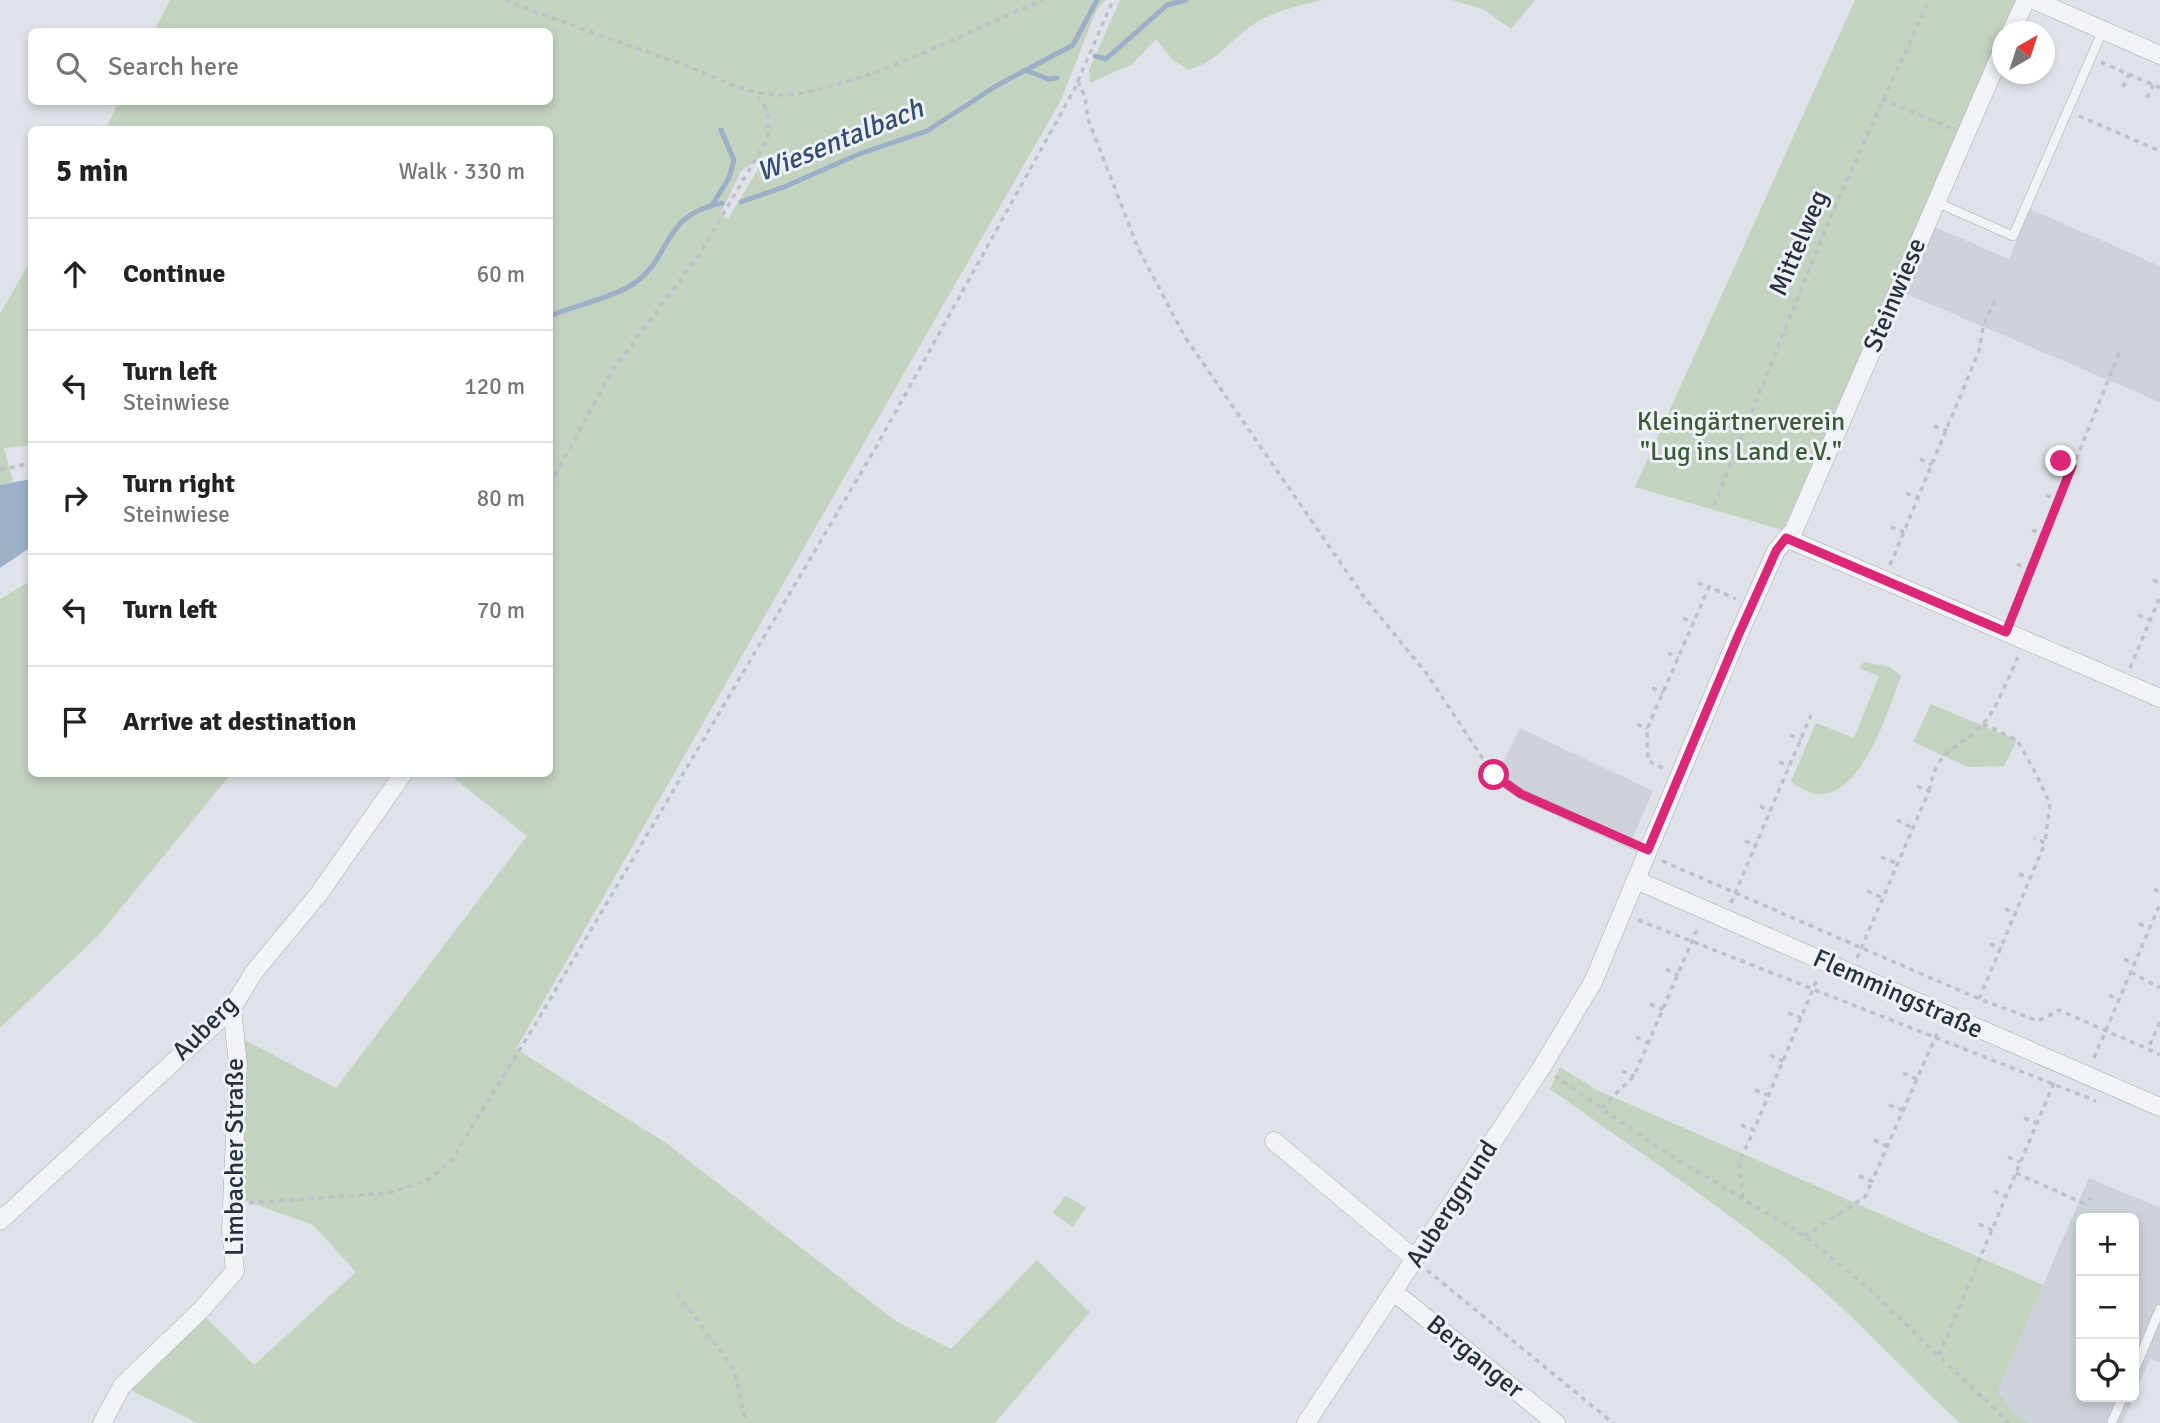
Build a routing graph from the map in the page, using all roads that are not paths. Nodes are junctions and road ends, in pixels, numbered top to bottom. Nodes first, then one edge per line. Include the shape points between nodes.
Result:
1 (2026, 0) edge
2 (2034, 0) edge
3 (2016, 21) edge
4 (2103, 30) junction
5 (2160, 55) edge
6 (1992, 75) edge
7 (1936, 202) junction
8 (1786, 538) junction
9 (2160, 698) edge
10 (1494, 775) road end
11 (402, 777) edge
12 (1652, 855) junction
13 (1636, 880) junction
14 (1592, 982) joint
15 (232, 1008) junction
16 (2160, 1107) edge
17 (1274, 1141) dead end
18 (0, 1221) edge
19 (1415, 1259) junction
20 (1394, 1292) junction
21 (2160, 1309) edge
22 (2139, 1359) edge
23 (2121, 1402) edge
24 (2112, 1421) dead end
25 (102, 1423) edge
26 (1306, 1423) edge
27 (1556, 1423) edge

1 - 3 street
2 - 4 street
4 - 5 street
4 - 7 lane via 2014,236
6 - 7 street, Steinwiese
7 - 8 street, Steinwiese via 1794,530
8 - 9 street
8 - 12 street, Steinwiese via 1751,606 1678,776
10 - 12 lane via 1521,794
11 - 15 street, Auberg via 318,895 254,972
12 - 13 street, Steinwiese
13 - 14 street, Steinwiese
13 - 16 street, Flemmingstraße
14 - 19 street, Auberggrund via 1542,1067
15 - 18 street, Auberg
15 - 25 street, Limbacher Straße via 237,1064 232,1204 235,1271 122,1386
17 - 19 street
19 - 20 street, Auberggrund
20 - 26 street, Auberggrund
20 - 27 street, Berganger
21 - 22 lane
23 - 24 lane

